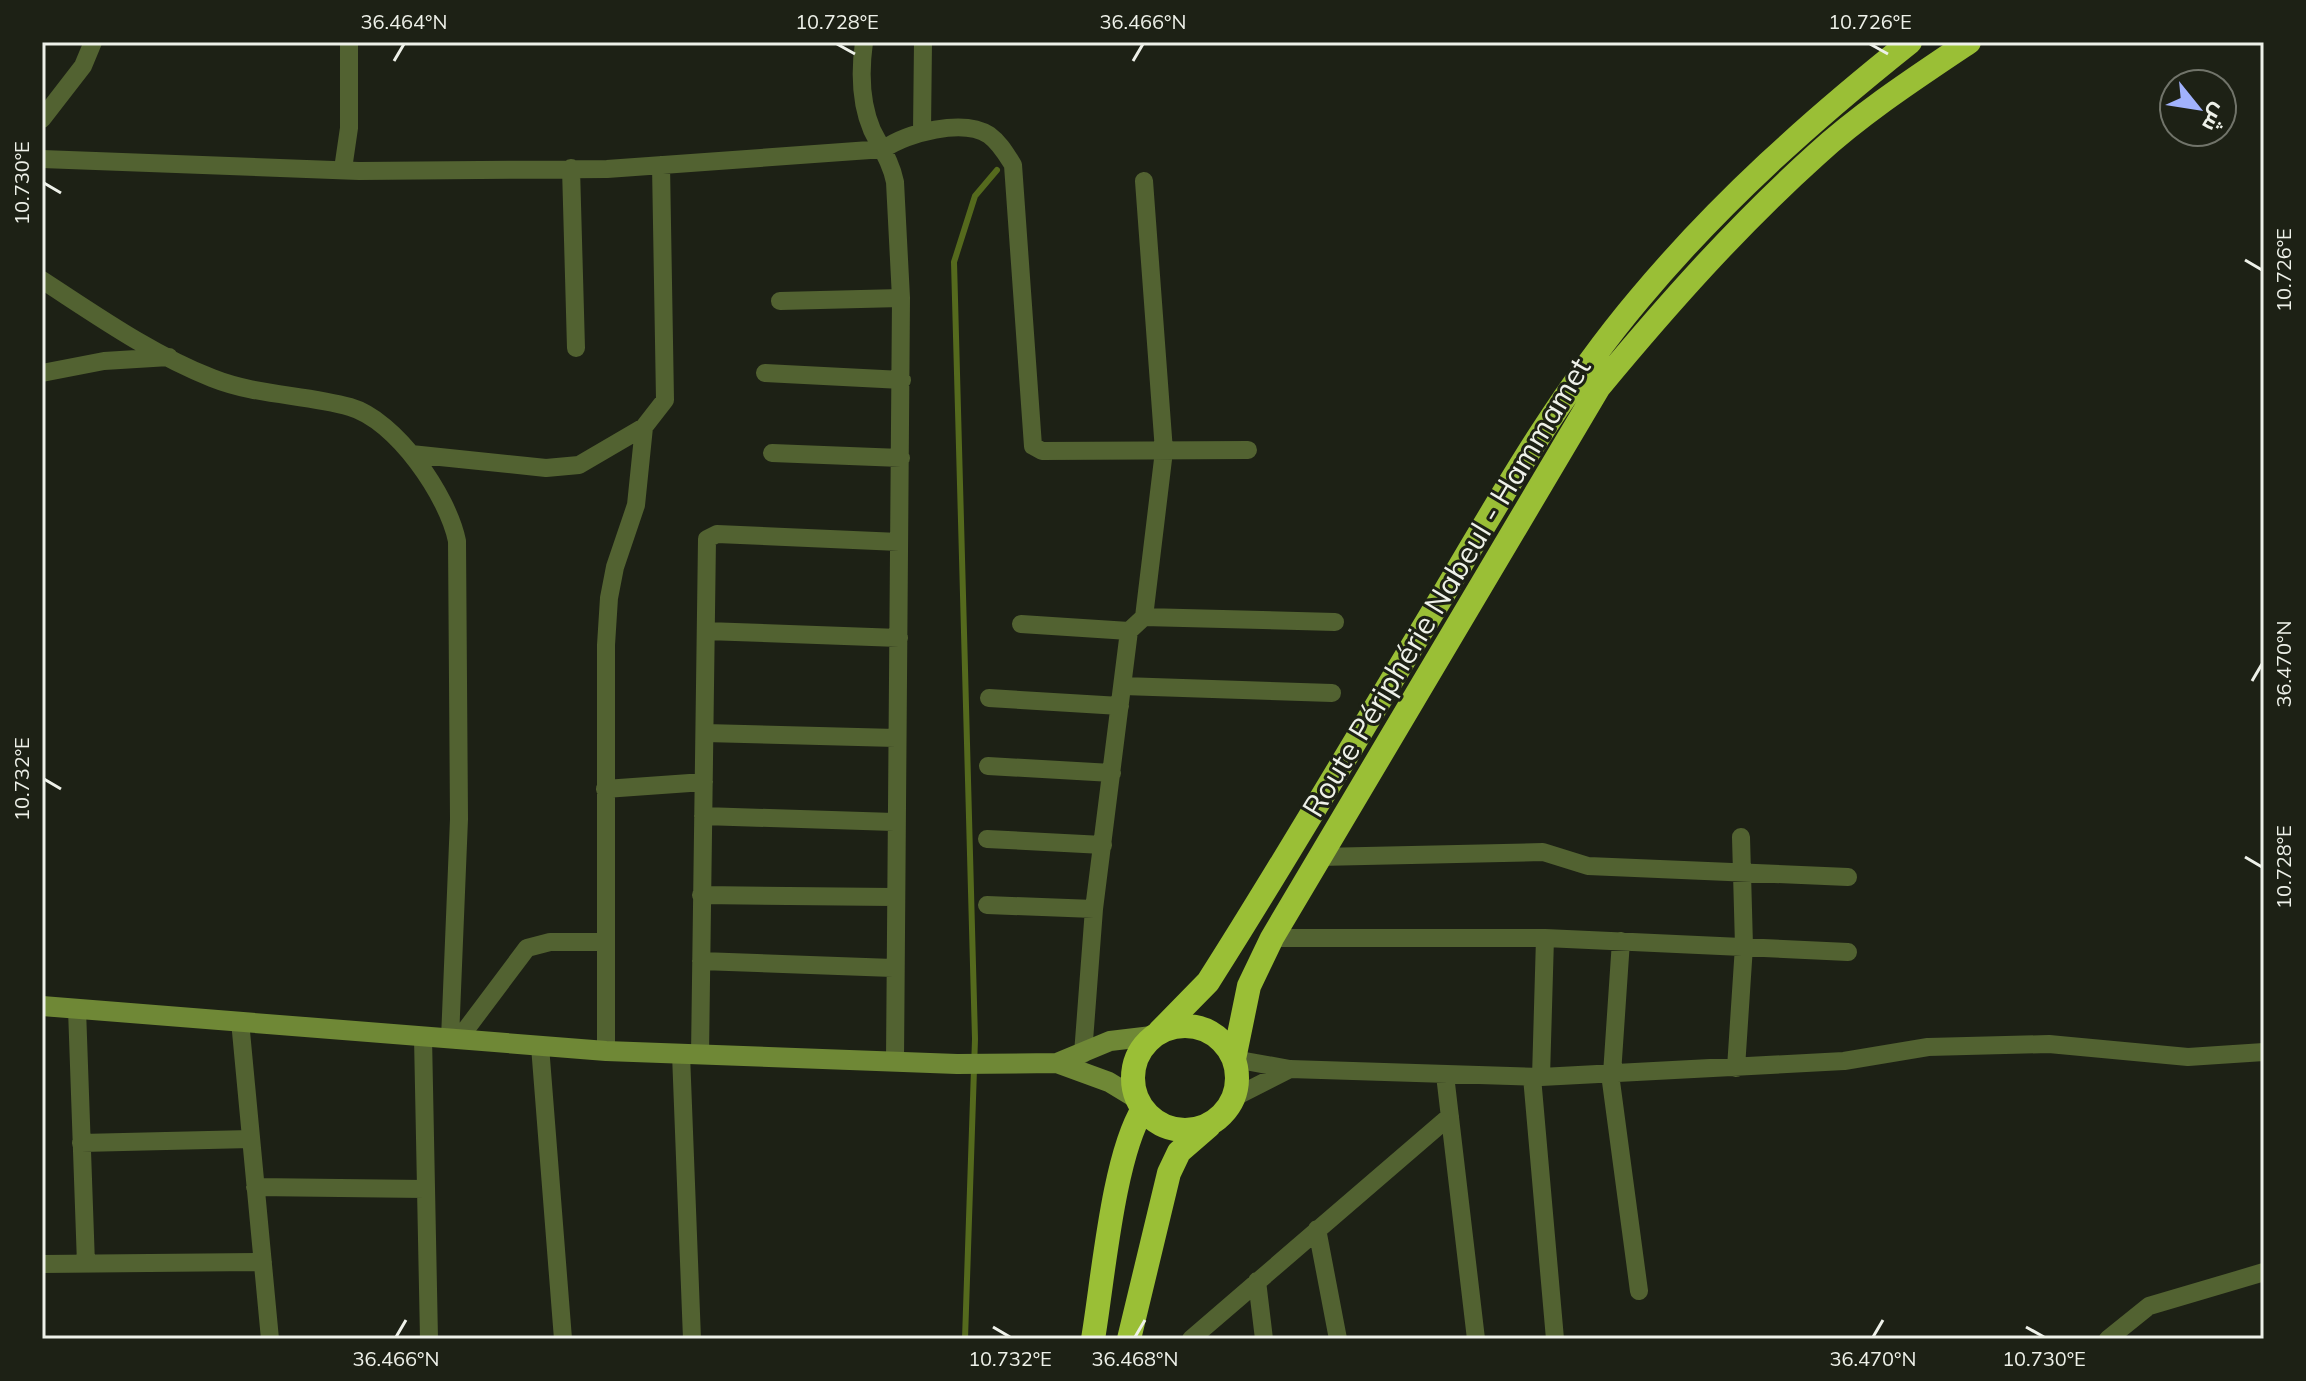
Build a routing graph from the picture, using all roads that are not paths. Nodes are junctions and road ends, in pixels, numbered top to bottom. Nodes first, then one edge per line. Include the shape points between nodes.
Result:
1 (93, 42) edge
2 (349, 42) edge
3 (864, 42) edge
4 (923, 42) edge
5 (1910, 42) edge
6 (1969, 42) edge
7 (42, 119) edge
8 (922, 131) junction
9 (884, 149) junction
10 (42, 159) edge
11 (661, 165) junction
12 (571, 168) junction
13 (343, 169) junction
14 (1144, 181) dead end
15 (42, 280) edge
16 (901, 298) junction
17 (780, 301) dead end
18 (576, 348) dead end
19 (169, 357) junction
20 (42, 373) edge
21 (765, 373) dead end
22 (902, 380) junction
23 (644, 427) junction
24 (1248, 450) dead end
25 (1164, 451) junction
26 (772, 453) dead end
27 (411, 454) junction
28 (901, 458) junction
29 (899, 542) junction
30 (1144, 617) junction
31 (1335, 622) dead end
32 (1021, 624) dead end
33 (706, 631) junction
34 (1129, 631) junction
35 (899, 638) junction
36 (1123, 686) junction
37 (1332, 693) dead end
38 (989, 698) dead end
39 (1120, 706) junction
40 (705, 733) junction
41 (896, 738) junction
42 (988, 766) dead end
43 (1112, 773) junction
44 (704, 782) junction
45 (605, 789) junction
46 (703, 816) junction
47 (894, 822) junction
48 (1741, 837) dead end
49 (987, 839) dead end
50 (1103, 845) junction
51 (1319, 857) junction
52 (1745, 870) junction
53 (1848, 877) dead end
54 (701, 895) junction
55 (893, 897) junction
56 (987, 905) dead end
57 (1094, 909) junction
58 (1272, 938) junction
59 (1545, 938) junction
60 (1621, 941) junction
61 (606, 942) junction
62 (1744, 946) junction
63 (1848, 952) dead end
64 (701, 961) junction
65 (893, 968) junction
66 (42, 1006) edge
67 (77, 1009) junction
68 (240, 1021) junction
69 (1156, 1034) junction
70 (423, 1037) junction
71 (454, 1039) junction
72 (540, 1046) junction
73 (606, 1051) junction
74 (2264, 1052) edge
75 (1083, 1054) junction
76 (690, 1055) junction
77 (1234, 1059) junction
78 (895, 1060) junction
79 (1057, 1063) junction
80 (1736, 1068) junction
81 (1290, 1069) junction
82 (1611, 1074) junction
83 (1445, 1075) junction
84 (1536, 1077) junction
85 (1140, 1104) junction
86 (1226, 1108) junction
87 (1450, 1116) junction
88 (251, 1139) junction
89 (81, 1143) junction
90 (255, 1187) junction
91 (425, 1189) junction
92 (1317, 1229) junction
93 (263, 1262) junction
94 (42, 1264) edge
95 (86, 1264) junction
96 (2264, 1272) edge
97 (1257, 1281) junction
98 (1639, 1291) dead end
99 (270, 1339) edge
100 (429, 1339) edge
101 (563, 1339) edge
102 (692, 1339) edge
103 (1093, 1339) edge
104 (1129, 1339) edge
105 (1191, 1339) edge
106 (1264, 1339) edge
107 (1338, 1339) edge
108 (1476, 1339) edge
109 (1555, 1339) edge
110 (2108, 1339) edge

1 - 7 street via 83,66
2 - 13 street via 349,128
3 - 9 street via 860,78 872,128
4 - 8 street
5 - 69 highway, Route Périphérie Nabeul - Hammamet via 1724,203 1638,300 1503,494 1216,969
6 - 51 highway, Route Périphérie Nabeul - Hammamet via 1808,162 1663,310 1599,387
8 - 9 street
8 - 25 street via 985,132 1013,165 1033,446 1042,451
9 - 11 street
9 - 16 street via 895,182
10 - 13 street
11 - 12 street
11 - 23 street via 665,400
12 - 13 street
12 - 18 street
14 - 25 street
15 - 19 street
16 - 17 street
16 - 22 street
19 - 20 street via 104,361
19 - 27 street via 212,378 265,394 349,407 368,415
21 - 22 street
22 - 28 street
23 - 27 street via 579,465 546,468
23 - 45 street via 636,505 609,598
24 - 25 street
25 - 30 street
26 - 28 street
27 - 71 street via 452,518 457,541
28 - 29 street
29 - 33 street via 710,534
29 - 35 street
30 - 31 street
30 - 34 street
32 - 34 street
33 - 35 street
33 - 40 street
34 - 36 street
35 - 41 street
36 - 37 street
36 - 39 street
38 - 39 street
39 - 43 street
40 - 41 street
40 - 44 street
41 - 47 street
42 - 43 street
43 - 50 street
44 - 45 street
44 - 46 street
45 - 61 street
46 - 47 street
46 - 54 street
47 - 55 street
48 - 52 street
49 - 50 street
50 - 57 street
51 - 52 street via 1543,852 1588,866
51 - 58 highway, Route Périphérie Nabeul - Hammamet
52 - 53 street
52 - 62 street
54 - 55 street
54 - 64 street
55 - 65 street
56 - 57 street
57 - 75 street
58 - 59 street
58 - 77 highway, Route Périphérie Nabeul - Hammamet via 1249,986
59 - 60 street
59 - 84 street
60 - 62 street
60 - 82 street
61 - 71 street via 550,942 527,948
61 - 73 street
62 - 63 street
62 - 80 street
64 - 65 street
64 - 76 street
65 - 78 street
66 - 67 street
67 - 68 street
67 - 89 street
68 - 70 street
68 - 88 street
69 - 75 street via 1110,1041
69 - 77 highway via 1195,1026 1225,1043
69 - 85 highway via 1134,1065 1132,1082
70 - 71 street
70 - 91 street
71 - 72 street
72 - 73 street
72 - 101 street
73 - 76 street
74 - 80 street via 2188,1057 2049,1044 1928,1047 1844,1061
75 - 79 street
76 - 78 street
76 - 102 street
77 - 81 street
77 - 86 highway via 1237,1085
78 - 79 street
79 - 85 street via 1109,1082
80 - 82 street
81 - 83 street
81 - 86 street
82 - 84 street
82 - 98 street
83 - 84 street
83 - 87 street
84 - 109 street
85 - 86 highway via 1155,1121 1188,1131
85 - 103 highway via 1124,1158
86 - 104 highway via 1179,1152 1169,1173
87 - 92 street
87 - 108 street
88 - 89 street
88 - 90 street
89 - 95 street
90 - 91 street
90 - 93 street
91 - 100 street
92 - 97 street
92 - 107 street
93 - 95 street
93 - 99 street
94 - 95 street
96 - 110 street via 2149,1306
97 - 105 street
97 - 106 street

